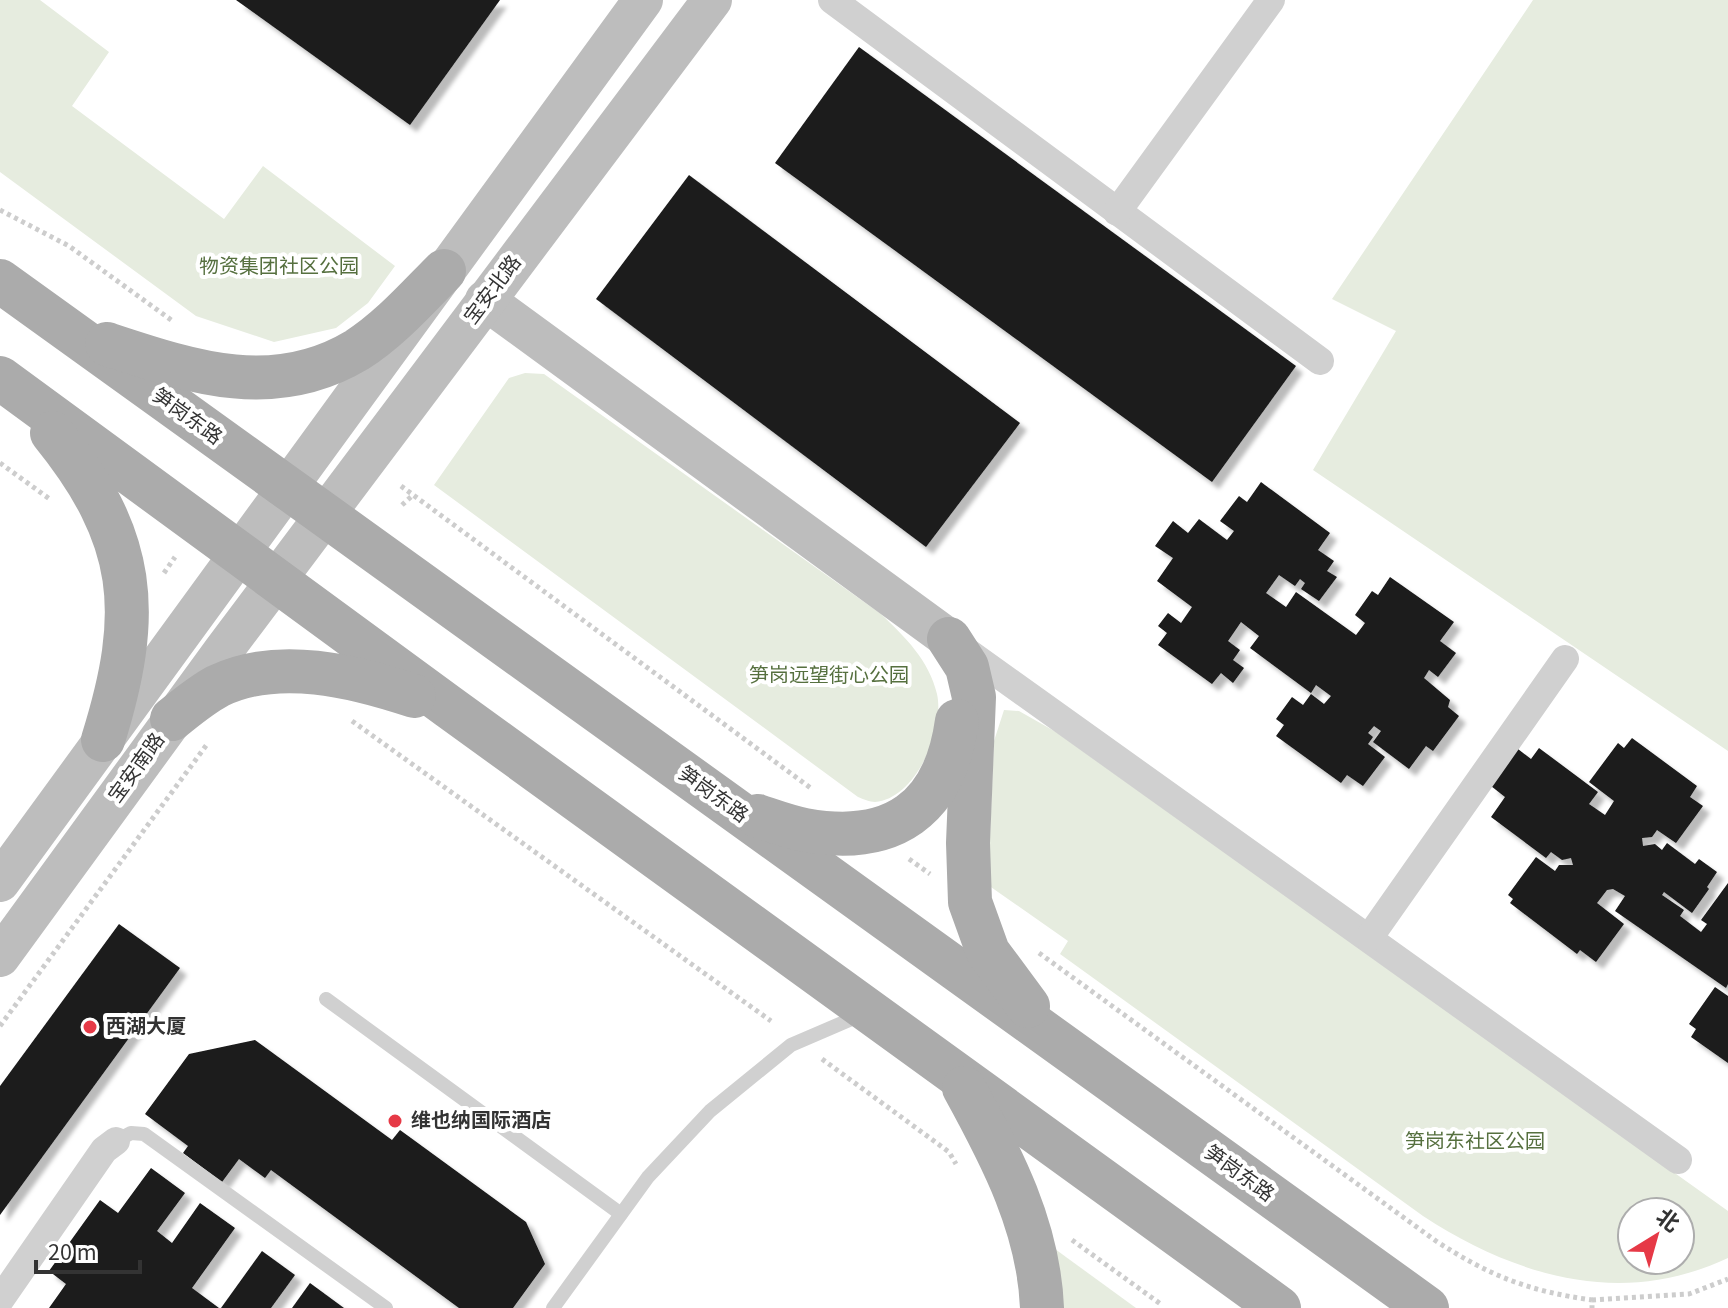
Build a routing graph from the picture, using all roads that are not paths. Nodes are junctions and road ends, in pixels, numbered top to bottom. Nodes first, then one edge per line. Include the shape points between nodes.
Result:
1 (643, 0) edge
2 (712, 0) edge
3 (832, 0) edge
4 (1271, 0) edge
5 (1117, 212) junction
6 (444, 271) junction
7 (0, 281) edge
8 (485, 300) junction
9 (69, 332) junction
10 (1320, 361) dead end
11 (10, 386) edge
12 (286, 488) junction
13 (325, 517) junction
14 (239, 553) junction
15 (277, 581) junction
16 (949, 639) junction
17 (1565, 659) dead end
18 (449, 707) junction
19 (172, 719) junction
20 (103, 740) junction
21 (733, 809) junction
22 (0, 882) edge
23 (1369, 938) junction
24 (0, 957) edge
25 (326, 999) dead end
26 (868, 1012) junction
27 (1057, 1043) junction
28 (957, 1076) junction
29 (116, 1141) joint
30 (1678, 1160) dead end
31 (621, 1214) junction
32 (0, 1300) edge
33 (386, 1308) edge
34 (553, 1308) edge
35 (1042, 1308) edge
36 (1279, 1308) edge
37 (1427, 1308) edge

1 - 6 street
2 - 8 street, 宝安北路
3 - 5 street
4 - 5 street
5 - 10 street
6 - 9 main road via 357,350 287,377 251,379 209,372
6 - 12 street
7 - 9 main road, 笋岗东路
8 - 13 street, 宝安北路
8 - 16 street
9 - 12 main road, 笋岗东路
11 - 14 main road
11 - 20 main road via 89,481 118,546 126,590 125,645
12 - 13 main road, 笋岗东路
12 - 14 street
13 - 15 street, 宝安北路
13 - 21 main road, 笋岗东路
14 - 15 main road
14 - 20 street
15 - 18 main road
15 - 19 street, 宝安南路
16 - 21 main road via 958,694 953,745 935,789 918,810 896,825 848,833 805,830
16 - 23 street
16 - 27 main road via 967,667 974,697 970,902 988,952
17 - 23 street
18 - 19 main road via 349,677 273,672 222,684
18 - 26 main road
19 - 24 street, 宝安南路
20 - 22 street
21 - 27 main road, 笋岗东路
23 - 30 street
25 - 31 lane
26 - 28 main road
26 - 31 lane via 791,1045 710,1111
27 - 37 main road, 笋岗东路
28 - 35 main road via 992,1139 1029,1227
28 - 36 main road
29 - 32 street via 104,1150
29 - 33 lane via 131,1133 144,1134
31 - 34 lane

